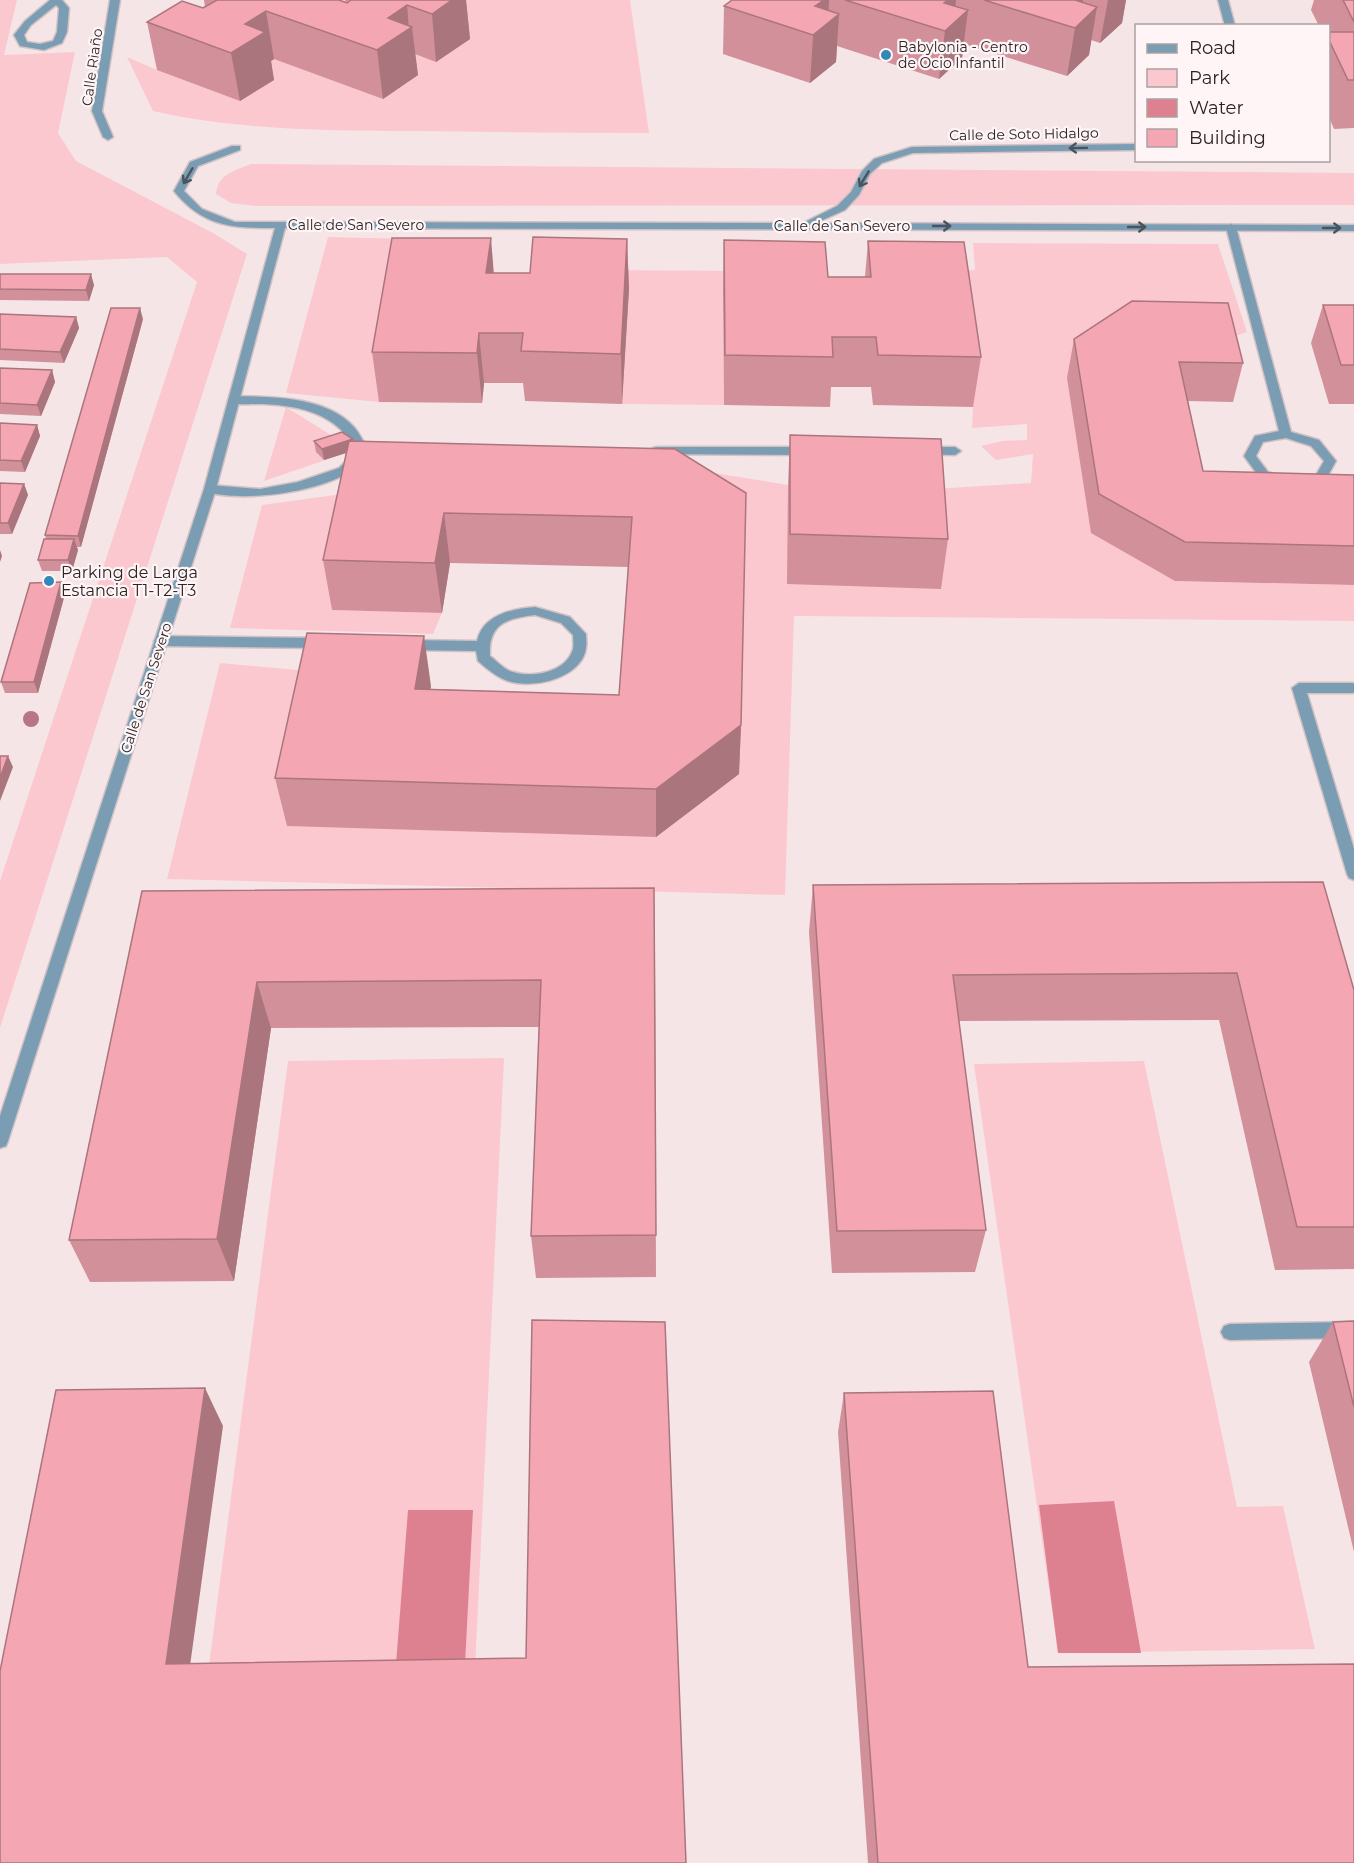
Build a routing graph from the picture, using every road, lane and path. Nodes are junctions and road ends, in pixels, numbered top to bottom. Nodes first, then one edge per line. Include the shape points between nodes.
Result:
1 (56, 0) edge
2 (115, 0) edge
3 (1223, 0) edge
4 (1229, 24) edge
5 (108, 137) dead end
6 (1135, 147) edge
7 (236, 148) dead end
8 (281, 225) junction
9 (800, 226) junction
10 (1231, 228) junction
11 (1354, 228) edge
12 (234, 400) junction
13 (1286, 434) junction
14 (647, 451) edge
15 (825, 451) edge
16 (907, 451) edge
17 (955, 451) dead end
18 (210, 489) junction
19 (161, 641) junction
20 (342, 644) edge
21 (388, 644) edge
22 (482, 645) junction
23 (1354, 688) edge
24 (1354, 874) edge
25 (0, 1141) edge
26 (1354, 1330) edge
27 (1230, 1332) dead end

1 - 1 street via 28,23 19,35 23,44 37,48 57,43 64,8
2 - 5 street, Calle Riaño via 97,111
3 - 4 street
6 -> 9 street, Calle de Soto Hidalgo via 912,150 878,162 841,208
7 -> 8 street via 194,164 179,191 198,211 234,225
8 - 9 street, Calle de San Severo
8 - 12 street, Calle de San Severo
9 -> 10 street, Calle de San Severo
10 -> 11 street, Calle de San Severo
10 - 13 street
12 - 18 street, Calle de San Severo
12 - 18 street via 286,401 324,412 349,429 369,450 343,471 300,486 260,493
13 - 13 street via 1259,439 1250,456 1264,475 1294,484 1322,478 1330,461 1315,443
14 - 15 street
16 - 17 street
18 - 19 street, Calle de San Severo
19 - 20 street
19 - 25 street, Calle de San Severo
21 - 22 street
22 - 22 street via 483,658 491,667 503,675 527,680 566,670 576,660 581,637 564,618 535,611 505,617 485,634
23 - 24 street via 1299,688
26 - 27 street

